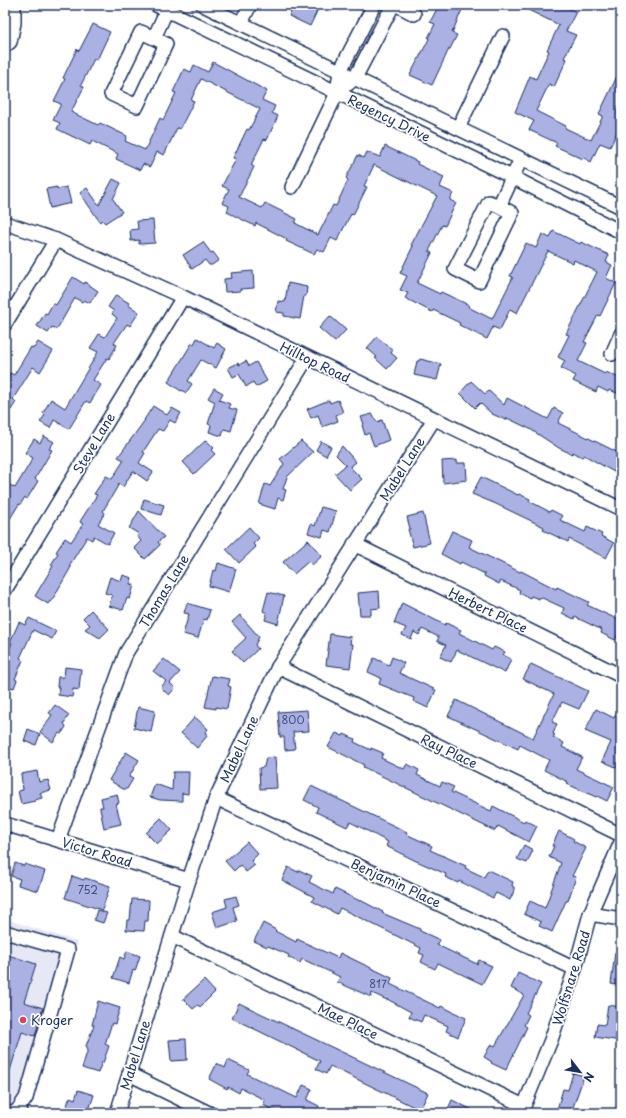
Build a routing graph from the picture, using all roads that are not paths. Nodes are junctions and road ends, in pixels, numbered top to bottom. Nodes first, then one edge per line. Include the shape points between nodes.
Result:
1 (203, 5) edge
2 (250, 5) edge
3 (374, 5) edge
4 (393, 5) edge
5 (397, 5) edge
6 (164, 7) edge
7 (11, 9) edge
8 (414, 14) dead end
9 (241, 23) junction
10 (503, 36) dead end
11 (154, 38) junction
12 (5, 46) edge
13 (340, 71) junction
14 (355, 78) junction
15 (337, 93) junction
16 (458, 128) junction
17 (521, 159) junction
18 (512, 177) junction
19 (292, 187) dead end
20 (499, 206) junction
21 (621, 206) edge
22 (5, 223) edge
23 (621, 232) edge
24 (56, 240) junction
25 (183, 297) junction
26 (5, 324) edge
27 (621, 334) edge
28 (612, 354) dead end
29 (307, 358) junction
30 (434, 418) junction
31 (621, 509) edge
32 (354, 544) junction
33 (5, 590) edge
34 (278, 667) junction
35 (621, 676) edge
36 (216, 798) junction
37 (5, 824) edge
38 (621, 835) edge
39 (58, 840) junction
40 (621, 842) edge
41 (189, 880) junction
42 (590, 914) junction
43 (621, 919) edge
44 (5, 932) edge
45 (172, 936) junction
46 (575, 969) junction
47 (129, 1074) junction
48 (521, 1109) edge
49 (12, 1113) edge
50 (117, 1113) edge
51 (209, 1113) edge

1 - 9 street, Regency Drive
2 - 9 street
3 - 13 street
4 - 14 street
5 - 8 street
6 - 11 street
6 - 15 street, Regency Drive
7 - 12 street via 14,23 10,42
9 - 13 street, Regency Drive
10 - 16 street
11 - 11 street via 141,32 111,94 137,106 166,44
13 - 14 street, Regency Drive
13 - 15 street
14 - 15 street
14 - 16 street, Regency Drive
15 - 18 street, Regency Drive
15 - 19 street
16 - 17 street, Regency Drive
17 - 18 street
17 - 21 street, Regency Drive
18 - 20 street
18 - 23 street, Regency Drive
20 - 20 street via 512,213 479,281 455,269 489,202
22 - 24 street, Hilltop Road
24 - 25 street, Hilltop Road
24 - 26 street
25 - 29 street, Hilltop Road
25 - 33 street, Steve Lane
27 - 28 street
29 - 30 street, Hilltop Road
29 - 39 street, Thomas Lane via 126,653
30 - 31 street, Hilltop Road
30 - 32 street, Mabel Lane
32 - 34 street, Mabel Lane
32 - 35 street, Herbert Place
34 - 36 street, Mabel Lane
34 - 38 street, Ray Place
36 - 41 street, Mabel Lane
36 - 46 street, Benjamin Place
37 - 39 street, Victor Road
39 - 41 street, Victor Road
40 - 42 street, Wolfsnare Road
41 - 45 street, Mabel Lane
42 - 43 street
42 - 46 street, Wolfsnare Road
44 - 49 street via 68,950 26,1098
45 - 47 street, Mabel Lane
45 - 48 street, Mae Place
46 - 48 street, Wolfsnare Road via 551,1040
47 - 50 street, Mabel Lane
47 - 51 street

